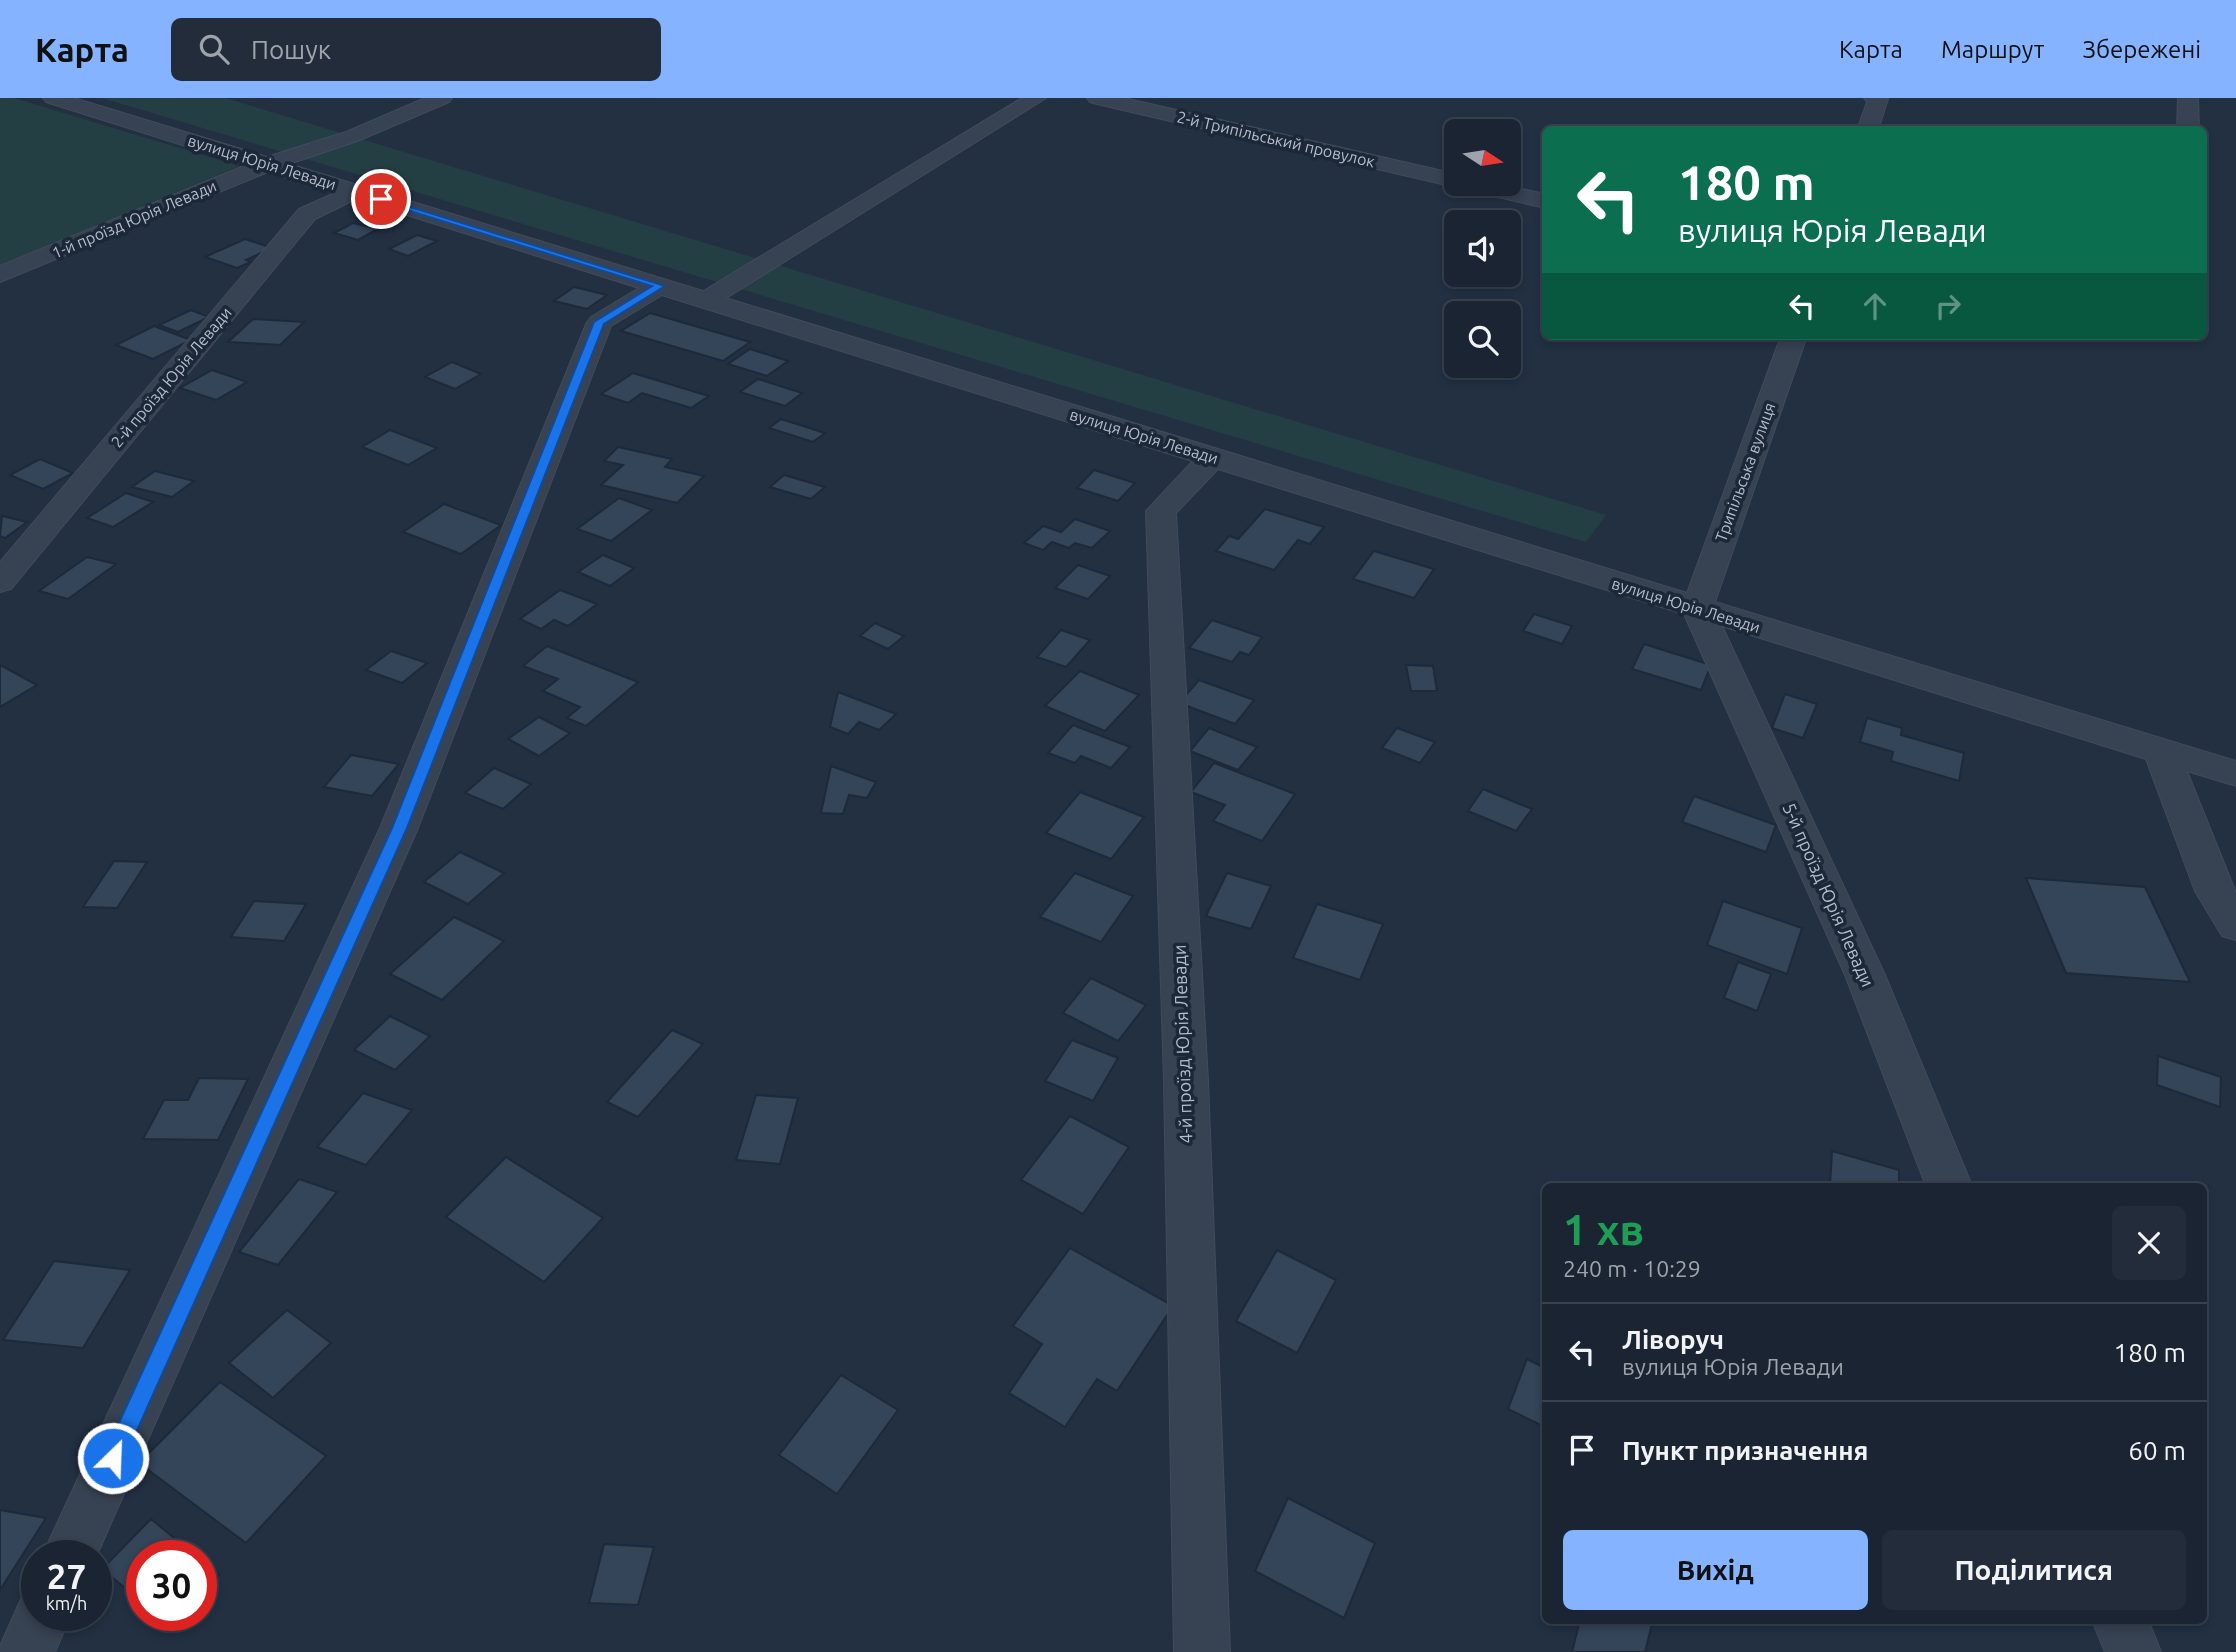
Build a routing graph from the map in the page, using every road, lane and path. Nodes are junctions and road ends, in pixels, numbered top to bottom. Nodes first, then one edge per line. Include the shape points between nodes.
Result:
1 (53, 98) edge
2 (442, 98) edge
3 (1036, 98) edge
4 (1097, 98) edge
5 (1876, 98) edge
6 (2188, 98) edge
7 (1868, 126) edge
8 (2188, 126) edge
9 (267, 164) junction
10 (1444, 178) edge
11 (356, 191) junction
12 (1521, 196) edge
13 (1542, 200) edge
14 (0, 275) edge
15 (660, 286) junction
16 (706, 300) junction
17 (1793, 340) edge
18 (1213, 457) junction
19 (0, 582) edge
20 (1697, 608) junction
21 (2161, 751) junction
22 (2236, 774) edge
23 (2236, 925) edge
24 (1948, 1183) edge
25 (76, 1540) edge
26 (2122, 1624) edge
27 (36, 1631) edge
28 (26, 1652) edge
29 (1202, 1652) edge
30 (2133, 1652) edge

1 - 9 street, вулиця Юрія Левади
2 - 9 street, 1-й проїзд Юрія Левади via 353,136
3 - 16 street
4 - 10 street, 2-й Трипільський провулок
5 - 7 street
6 - 8 street
9 - 11 street, вулиця Юрія Левади
9 - 14 street, 1-й проїзд Юрія Левади
11 - 15 street, вулиця Юрія Левади
11 - 19 street, 2-й проїзд Юрія Левади via 307,214
12 - 13 street
15 - 16 street, вулиця Юрія Левади
15 - 25 street via 600,322 399,828
16 - 18 street, вулиця Юрія Левади
17 - 20 street, Трипільська вулиця
18 - 20 street, вулиця Юрія Левади
18 - 29 street, 4-й проїзд Юрія Левади via 1161,510 1171,688
20 - 21 street, вулиця Юрія Левади
20 - 24 street, 5-й проїзд Юрія Левади via 1865,975
21 - 22 street, вулиця Юрія Левади
21 - 23 street via 2214,891
26 - 30 street
27 - 28 street

